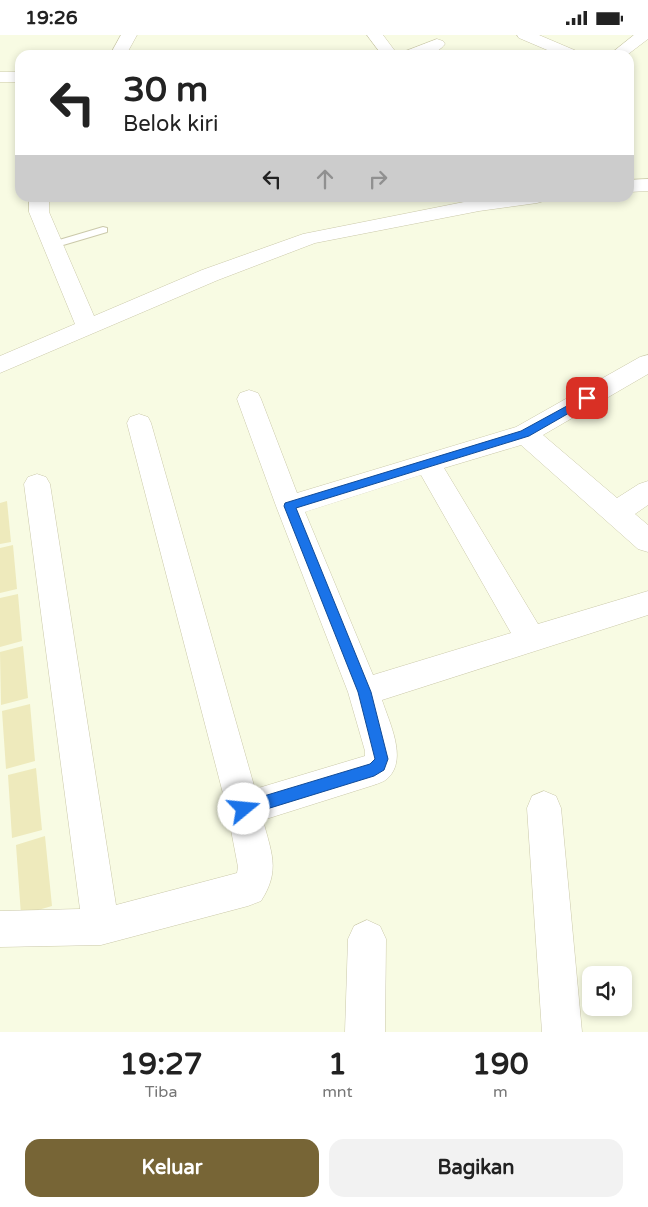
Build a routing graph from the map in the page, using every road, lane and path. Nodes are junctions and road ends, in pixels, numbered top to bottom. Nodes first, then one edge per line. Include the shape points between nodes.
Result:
1 (129, 35) edge
2 (375, 35) edge
3 (527, 35) edge
4 (644, 35) edge
5 (437, 44) dead end
6 (121, 50) edge
7 (386, 50) edge
8 (422, 50) edge
9 (561, 50) edge
10 (624, 50) edge
11 (0, 77) edge
12 (15, 77) edge
13 (648, 185) edge
14 (634, 186) edge
15 (39, 202) edge
16 (501, 202) edge
17 (103, 231) dead end
18 (53, 245) junction
19 (86, 327) junction
20 (648, 363) edge
21 (0, 365) edge
22 (249, 399) dead end
23 (139, 423) dead end
24 (525, 434) junction
25 (428, 464) junction
26 (37, 484) dead end
27 (648, 491) edge
28 (289, 506) junction
29 (616, 513) junction
30 (648, 541) edge
31 (648, 603) edge
32 (532, 639) junction
33 (364, 692) junction
34 (544, 808) dead end
35 (244, 809) junction
36 (101, 927) junction
37 (0, 929) edge
38 (367, 939) dead end
39 (366, 1032) edge
40 (562, 1032) edge

1 - 6 street
2 - 7 street
3 - 9 street
4 - 10 street
5 - 8 street
11 - 12 street
13 - 14 street
15 - 18 street via 39,212
16 - 19 street via 310,238 210,275
17 - 18 lane
18 - 19 street
19 - 21 street
20 - 24 street
22 - 28 street
23 - 35 street
24 - 25 street
24 - 29 street
25 - 28 street
25 - 32 street
26 - 36 street
27 - 29 street
28 - 33 street
29 - 30 street
31 - 32 street
32 - 33 street
33 - 35 street via 381,751 379,765
34 - 40 street
35 - 36 street via 256,867 248,888
36 - 37 street
38 - 39 street

